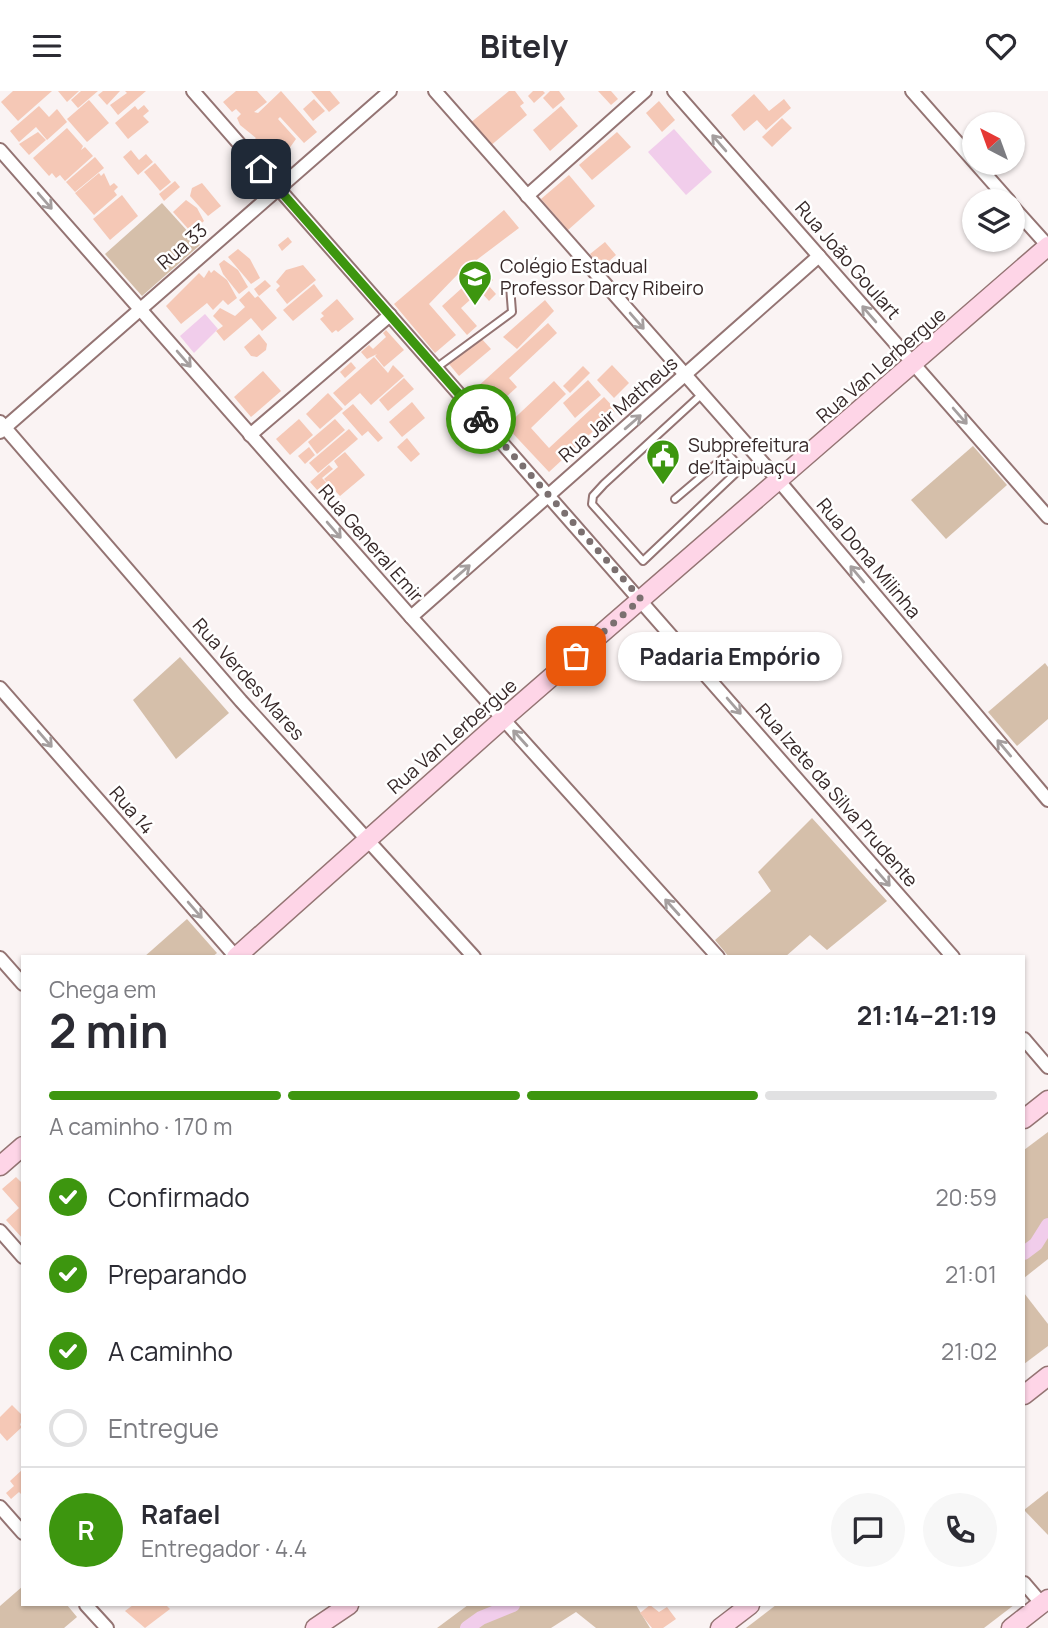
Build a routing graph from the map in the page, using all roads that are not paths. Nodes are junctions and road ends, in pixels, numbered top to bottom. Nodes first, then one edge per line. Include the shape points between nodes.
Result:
1 (193, 91) edge
2 (390, 91) edge
3 (435, 91) edge
4 (645, 91) edge
5 (674, 91) edge
6 (912, 91) edge
7 (0, 150) edge
8 (278, 189) junction
9 (998, 189) edge
10 (527, 196) junction
11 (1025, 220) edge
12 (1048, 246) edge
13 (819, 256) junction
14 (510, 286) dead end
15 (139, 308) junction
16 (390, 315) junction
17 (915, 365) junction
18 (436, 368) junction
19 (685, 376) junction
20 (701, 395) junction
21 (2, 427) edge
22 (250, 435) junction
23 (779, 481) junction
24 (549, 495) junction
25 (675, 499) dead end
26 (1048, 517) edge
27 (641, 599) junction
28 (411, 617) junction
29 (0, 688) edge
30 (503, 719) junction
31 (1048, 800) edge
32 (366, 838) junction
33 (234, 955) edge
34 (238, 955) edge
35 (472, 955) edge
36 (716, 955) edge
37 (951, 955) edge
38 (0, 958) edge
39 (21, 982) edge
40 (1025, 1040) edge
41 (1048, 1067) edge
42 (1048, 1100) edge
43 (1025, 1118) edge
44 (21, 1148) edge
45 (0, 1166) edge
46 (0, 1231) edge
47 (21, 1255) edge
48 (1048, 1376) edge
49 (1025, 1394) edge
50 (0, 1507) edge
51 (21, 1531) edge
52 (1025, 1584) edge
53 (1045, 1601) edge
54 (87, 1606) edge
55 (749, 1606) edge
56 (339, 1607) edge
57 (107, 1628) edge
58 (315, 1628) edge
59 (720, 1628) edge
60 (1011, 1628) edge

1 - 8 street, Rua Izete da Silva Prudente
2 - 8 street, Rua 33
3 - 10 street, Rua Dona Milinha
4 - 10 street
13 -> 5 street, Rua João Goulart
6 - 9 street
7 -> 15 street, Rua General Emir
8 - 15 street, Rua 33
8 - 16 street, Rua Izete da Silva Prudente
10 -> 19 street, Rua Dona Milinha
11 - 12 street
12 - 17 street, Rua Van Lerbergue
17 -> 13 street, Rua João Goulart
13 - 19 street, Rua Jair Matheus
14 - 18 lane via 512,312
15 - 21 street, Rua 33
15 -> 22 street, Rua General Emir
16 - 18 street, Rua Izete da Silva Prudente
16 - 22 street
17 - 23 street, Rua Van Lerbergue
17 -> 26 street, Rua João Goulart
18 - 24 street, Rua Izete da Silva Prudente
19 - 20 street, Rua Dona Milinha
24 -> 19 street, Rua Jair Matheus
20 - 23 street, Rua Dona Milinha
20 - 25 lane via 604,484 592,503 643,561 741,468 728,454
21 - 32 street, Rua Verdes Mares
22 -> 28 street, Rua General Emir
23 - 27 street, Rua Van Lerbergue
31 -> 23 street, Rua Dona Milinha
24 - 27 street, Rua Izete da Silva Prudente
28 -> 24 street, Rua Jair Matheus
27 - 30 street, Rua Van Lerbergue
27 -> 37 street, Rua Izete da Silva Prudente
28 - 30 street, Rua General Emir
29 -> 33 street, Rua 14
30 - 32 street, Rua Van Lerbergue
36 -> 30 street, Rua General Emir
32 - 34 street, Rua Van Lerbergue
32 - 35 street, Rua Verdes Mares
38 - 39 street
40 - 41 street
42 - 43 street
44 - 45 street
46 - 47 street
48 - 49 street
50 - 51 street
52 - 53 street
53 - 60 street
54 - 57 street
55 - 59 street
56 - 58 street

